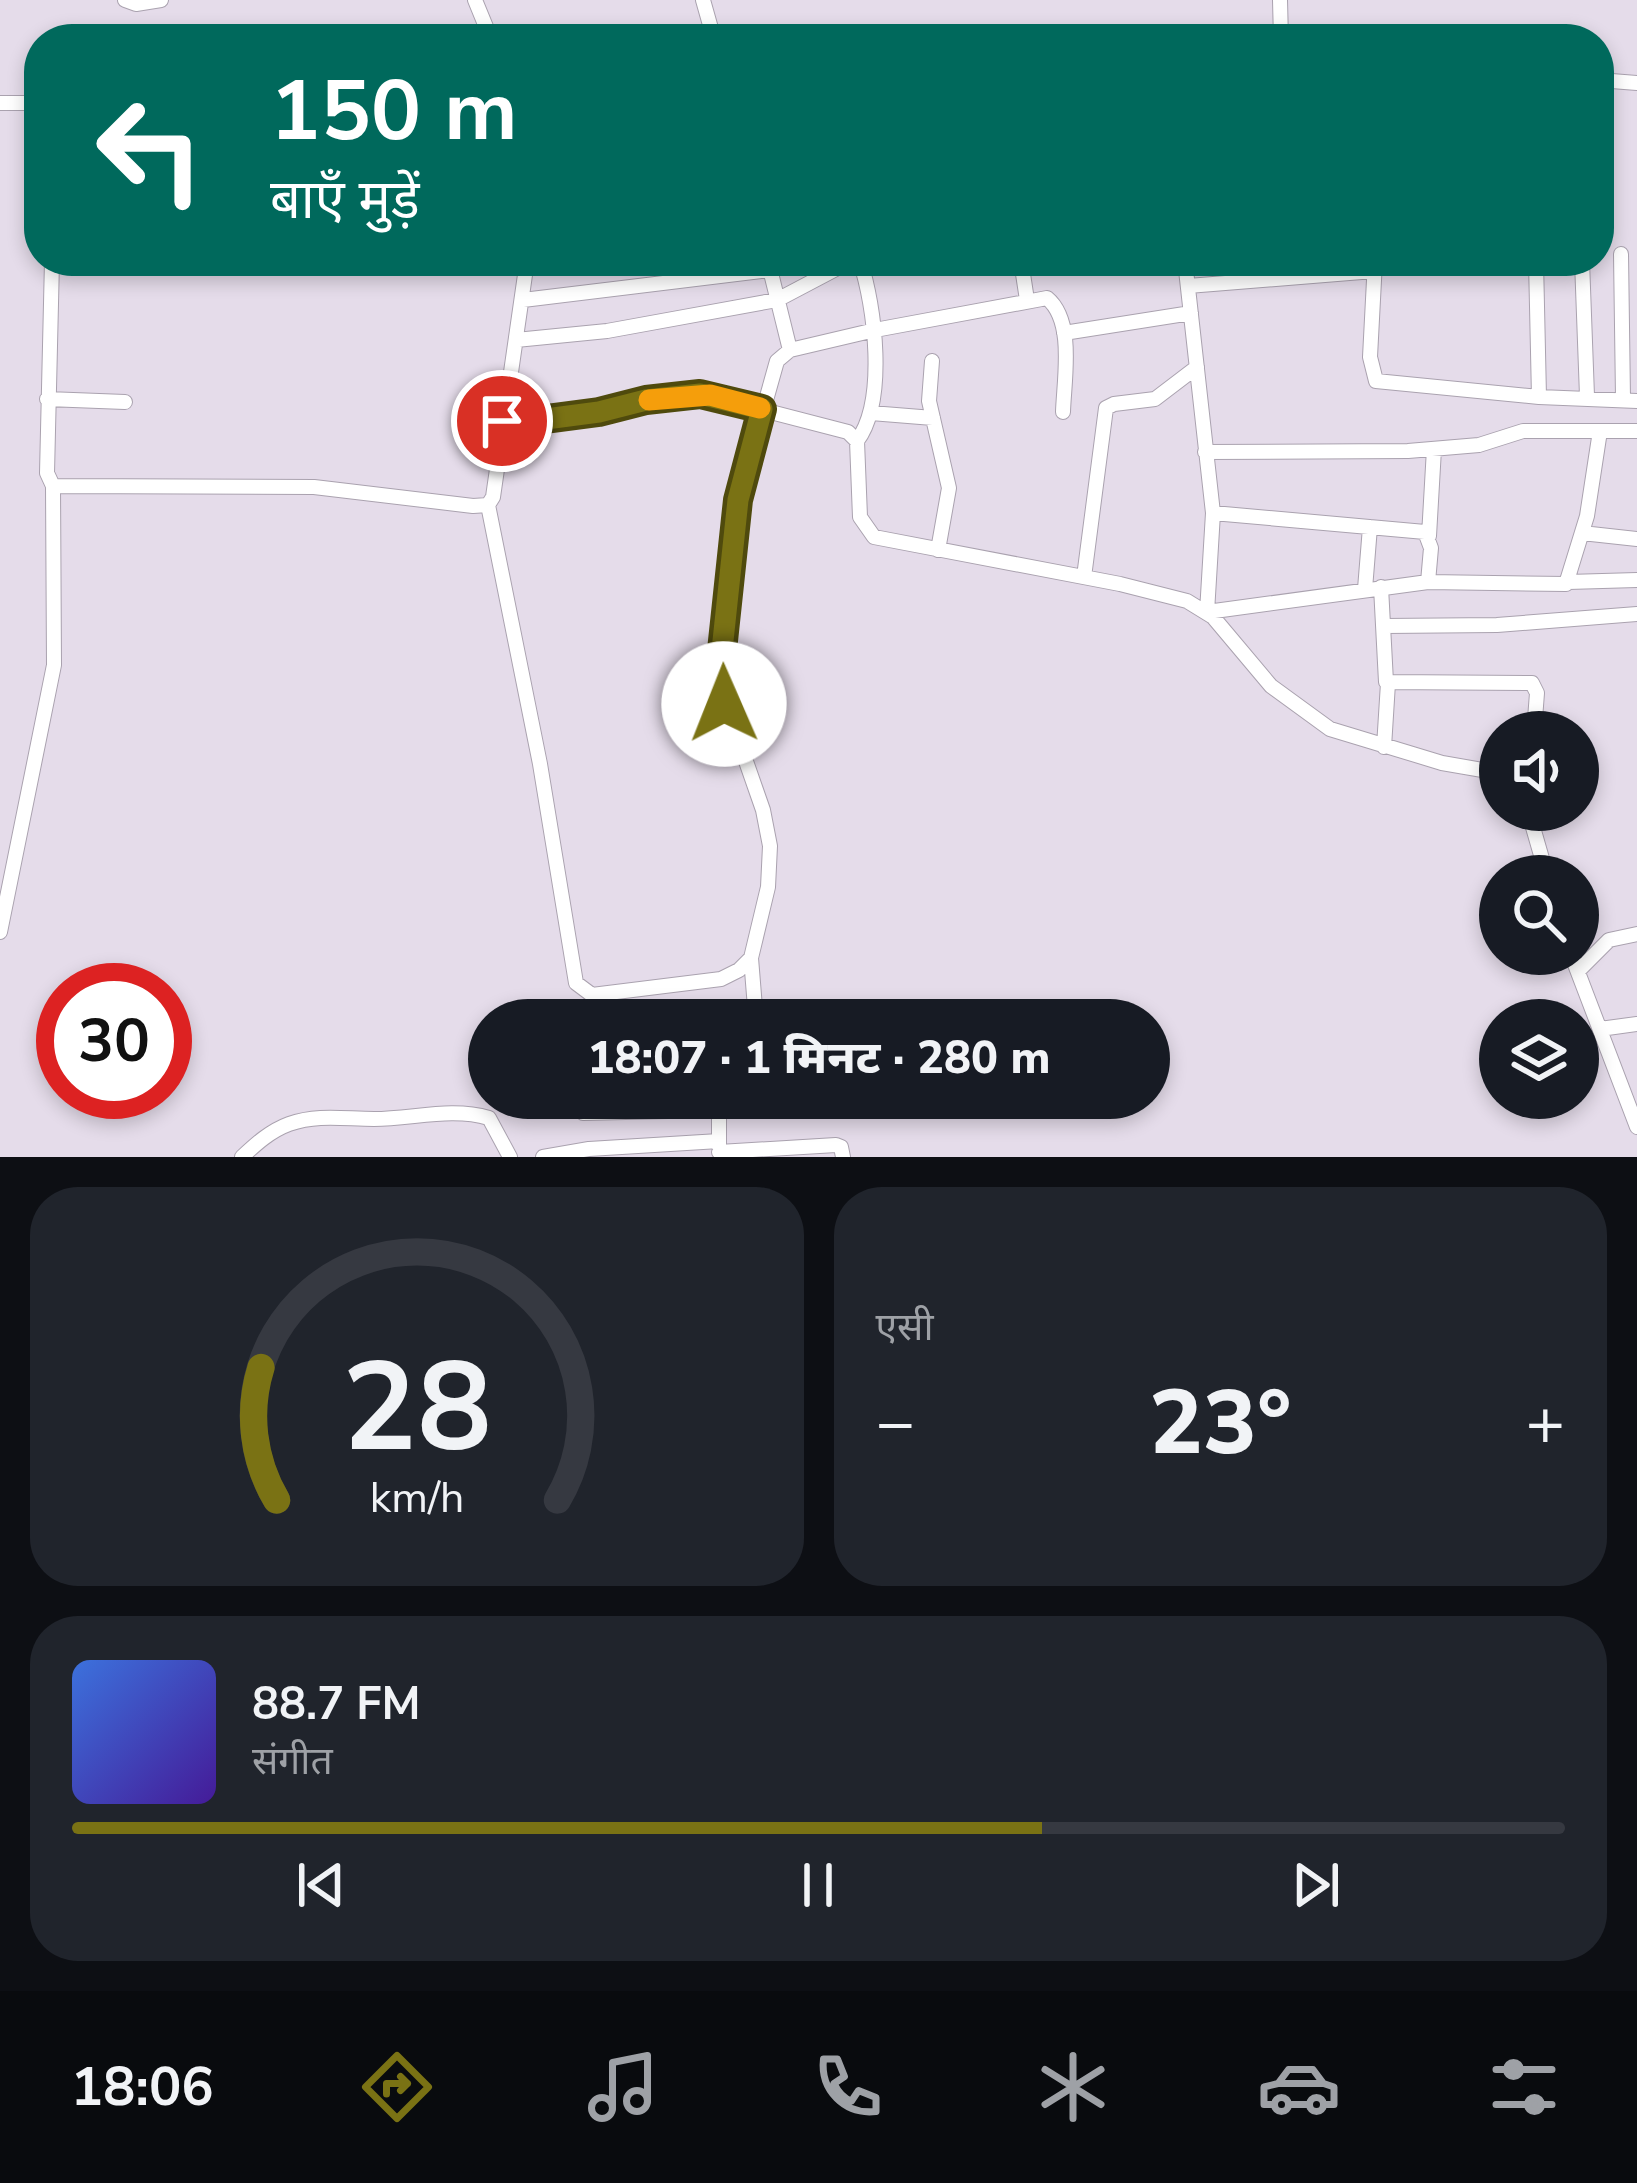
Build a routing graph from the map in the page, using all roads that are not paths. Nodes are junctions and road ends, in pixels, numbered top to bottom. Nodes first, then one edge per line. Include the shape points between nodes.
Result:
1 (125, 0) edge
2 (161, 0) edge
3 (1621, 254) dead end
4 (51, 276) edge
5 (525, 276) edge
6 (697, 276) edge
7 (771, 276) edge
8 (826, 276) edge
9 (863, 276) edge
10 (1023, 276) edge
11 (1187, 276) edge
12 (1282, 276) edge
13 (1374, 276) edge
14 (1535, 276) edge
15 (1583, 276) edge
16 (1189, 286) junction
17 (523, 300) junction
18 (777, 300) junction
19 (1027, 300) junction
20 (1191, 313) junction
21 (875, 330) junction
22 (1064, 333) junction
23 (516, 340) junction
24 (790, 350) junction
25 (932, 361) dead end
26 (1197, 367) junction
27 (1587, 396) junction
28 (1539, 397) junction
29 (47, 399) junction
30 (1633, 399) edge
31 (125, 402) dead end
32 (762, 409) junction
33 (1064, 412) dead end
34 (871, 413) junction
35 (933, 418) junction
36 (502, 421) junction
37 (1600, 431) junction
38 (1637, 431) edge
39 (857, 440) junction
40 (1434, 449) junction
41 (1205, 452) junction
42 (53, 486) junction
43 (488, 505) junction
44 (1213, 513) junction
45 (1370, 527) junction
46 (1582, 533) junction
47 (1429, 536) junction
48 (1637, 539) edge
49 (938, 550) junction
50 (1084, 577) junction
51 (1637, 580) edge
52 (1568, 581) junction
53 (1428, 582) junction
54 (1373, 588) junction
55 (1207, 613) junction
56 (1637, 614) edge
57 (1385, 626) junction
58 (1388, 683) junction
59 (1536, 711) edge
60 (1384, 747) junction
61 (1479, 768) edge
62 (2, 926) edge
63 (1637, 934) edge
64 (1599, 950) edge
65 (752, 958) junction
66 (1580, 975) edge
67 (755, 999) edge
68 (1637, 1024) edge
69 (1600, 1029) junction
70 (719, 1119) edge
71 (1637, 1127) edge
72 (719, 1150) edge
73 (773, 1153) edge
74 (847, 1153) edge
75 (554, 1156) edge
76 (242, 1157) edge
77 (509, 1157) edge

1 - 2 street
3 - 30 street
4 - 29 street
5 - 17 street
6 - 17 street
7 - 18 street
8 - 18 street
9 - 21 street
10 - 19 street
11 - 16 street
12 - 16 street
13 - 28 street via 1374,380
14 - 28 street
15 - 27 street
16 - 20 street
17 - 23 street
18 - 23 street
18 - 24 street
19 - 21 street
19 - 22 street via 1052,300
20 - 22 street
20 - 26 street
21 - 24 street
21 - 34 street
22 - 33 street
23 - 36 street
24 - 32 street via 774,366
25 - 35 street
26 - 41 street
26 - 50 street via 1155,399 1106,408
27 - 28 street
27 - 30 street
29 - 31 street
29 - 42 street
32 - 36 street via 700,394
32 - 39 street
32 - 65 street via 738,500 719,684 770,846
34 - 35 street
34 - 39 street
35 - 49 street via 950,488
36 - 43 street
37 - 38 street
37 - 40 street via 1523,431
37 - 46 street
39 - 49 street via 860,517 869,533
40 - 41 street
40 - 47 street
41 - 44 street
42 - 43 street via 314,487
42 - 62 street via 54,665
43 - 65 street via 575,980 592,995 703,982 733,974
44 - 45 street
44 - 55 street
45 - 47 street
45 - 54 street
46 - 48 street
46 - 52 street
47 - 53 street
49 - 50 street
50 - 55 street via 1177,597
51 - 52 street
52 - 53 street
53 - 54 street
54 - 55 street
54 - 57 street
55 - 60 street via 1290,700 1330,729
56 - 57 street
57 - 58 street
58 - 59 street via 1532,682
58 - 60 street
60 - 61 street
63 - 64 street
65 - 67 street
66 - 69 street
68 - 69 street
69 - 71 street
70 - 72 street
72 - 73 street
72 - 75 street
73 - 74 street via 837,1145
76 - 77 street via 269,1133 305,1120 445,1112 490,1118

